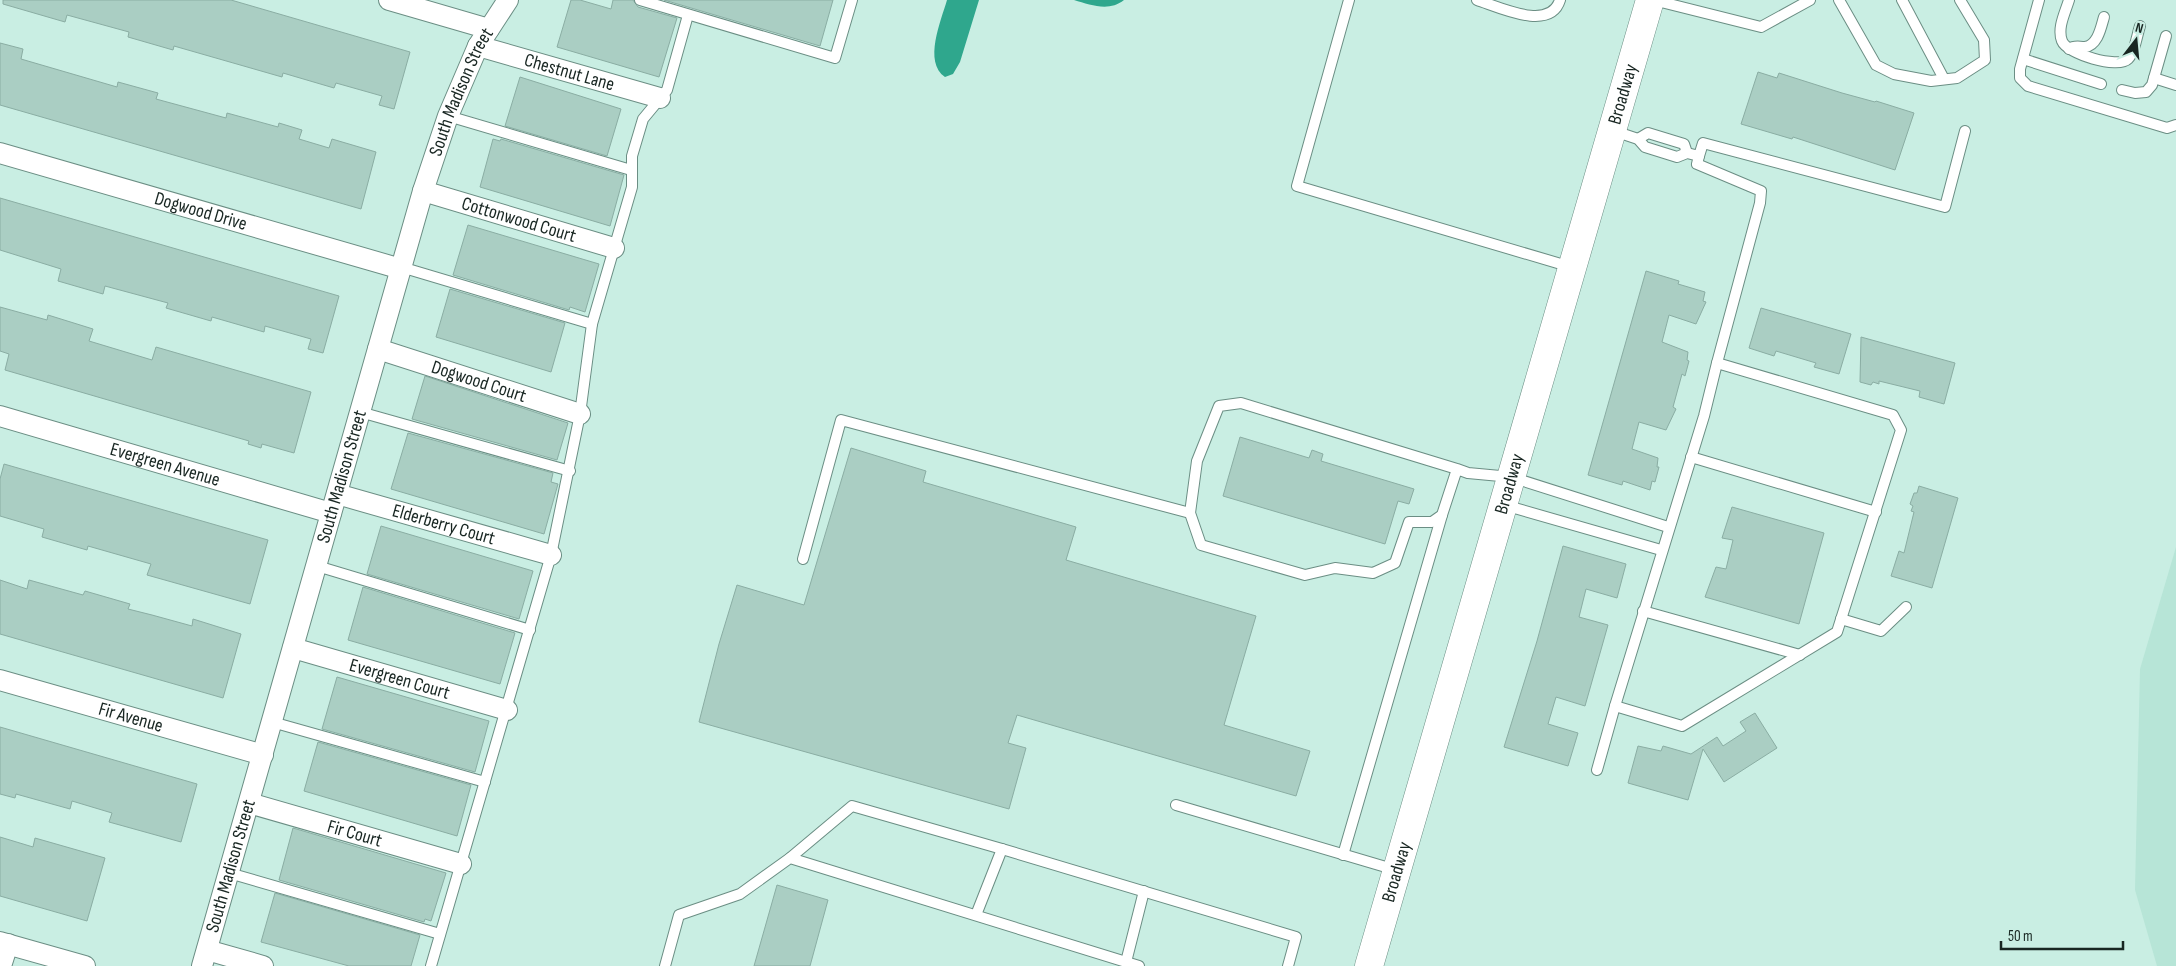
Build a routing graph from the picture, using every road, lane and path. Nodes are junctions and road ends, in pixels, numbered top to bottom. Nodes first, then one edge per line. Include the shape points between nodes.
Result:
1 (389, 0) edge
2 (508, 0) edge
3 (640, 0) edge
4 (852, 0) edge
5 (1350, 0) edge
6 (1477, 0) edge
7 (1560, 0) edge
8 (1652, 0) edge
9 (1810, 0) edge
10 (1839, 0) edge
11 (1902, 0) edge
12 (1960, 0) edge
13 (2039, 0) edge
14 (2069, 0) edge
15 (688, 15) junction
16 (2104, 17) dead end
17 (2140, 26) dead end
18 (489, 29) junction
19 (2166, 36) dead end
20 (478, 46) junction
21 (2068, 50) junction
22 (2023, 60) junction
23 (2154, 78) junction
24 (1944, 79) junction
25 (2101, 84) dead end
26 (2176, 85) edge
27 (2122, 90) dead end
28 (660, 98) junction
29 (448, 116) junction
30 (2176, 125) edge
31 (1965, 131) dead end
32 (1626, 135) junction
33 (0, 153) edge
34 (1699, 156) junction
35 (632, 170) junction
36 (423, 191) junction
37 (614, 248) junction
38 (401, 268) junction
39 (1572, 268) junction
40 (592, 324) junction
41 (378, 349) junction
42 (1717, 363) junction
43 (360, 412) junction
44 (580, 414) junction
45 (0, 416) edge
46 (1691, 457) junction
47 (570, 470) junction
48 (1457, 470) junction
49 (1511, 477) junction
50 (337, 494) junction
51 (1503, 504) junction
52 (1876, 512) junction
53 (332, 513) junction
54 (1190, 513) junction
55 (1442, 515) junction
56 (1668, 527) junction
57 (1661, 550) junction
58 (552, 555) junction
59 (803, 559) dead end
60 (316, 566) junction
61 (1906, 607) dead end
62 (1643, 611) junction
63 (1841, 619) junction
64 (530, 630) junction
65 (293, 648) junction
66 (1800, 655) junction
67 (0, 680) edge
68 (1615, 706) junction
69 (508, 710) junction
70 (272, 722) junction
71 (262, 756) junction
72 (1597, 770) dead end
73 (485, 782) junction
74 (249, 803) junction
75 (1176, 805) dead end
76 (1002, 849) junction
77 (1343, 855) junction
78 (790, 858) junction
79 (461, 864) junction
80 (1396, 870) junction
81 (229, 873) junction
82 (1144, 891) junction
83 (976, 915) junction
84 (440, 934) junction
85 (4, 943) edge
86 (205, 958) edge
87 (1126, 962) junction
88 (1, 966) edge
89 (85, 966) edge
90 (263, 966) edge
91 (431, 966) edge
92 (665, 966) edge
93 (1139, 966) edge
94 (1288, 966) edge
95 (1369, 966) edge

1 - 18 street
2 - 18 street, South Madison Street
3 - 15 lane
4 - 15 lane via 835,58
5 - 39 lane via 1297,186
6 - 7 lane via 1532,16 1547,15 1558,8
8 - 9 lane via 1761,27
8 - 32 main road, Broadway
10 - 24 lane via 1876,65 1894,74 1931,81
11 - 24 lane
12 - 24 lane via 1984,40 1985,60 1957,78
13 - 22 lane
14 - 21 lane via 2060,31 2061,40
15 - 28 lane via 667,90
16 - 21 lane via 2093,43
17 - 21 lane via 2129,58 2123,62 2114,63
18 - 20 street, South Madison Street
19 - 23 lane
20 - 28 street, Chestnut Lane
20 - 29 street, South Madison Street
22 - 25 lane
22 - 30 lane via 2020,78 2028,86 2166,128
23 - 26 lane
23 - 27 lane via 2146,92
28 - 35 lane via 643,119 632,156
29 - 35 lane
29 - 36 street, South Madison Street
31 - 34 lane via 1945,208 1703,143
32 - 34 lane via 1645,147 1678,157 1687,153
32 - 39 main road, Broadway
33 - 38 street, Dogwood Drive
34 - 42 lane via 1697,164 1761,191
35 - 37 lane via 632,187
36 - 37 street, Cottonwood Court
36 - 38 street, South Madison Street
37 - 40 lane
38 - 40 lane
38 - 41 street, South Madison Street
39 - 49 main road, Broadway
40 - 44 lane
41 - 43 street, South Madison Street
41 - 44 street, Dogwood Court
42 - 46 lane
42 - 52 lane via 1893,415 1901,430
43 - 47 lane
43 - 50 street, South Madison Street
44 - 47 lane
45 - 53 street, Evergreen Avenue
46 - 52 lane
46 - 56 lane
47 - 58 lane
48 - 49 lane
48 - 54 lane via 1242,403 1219,406 1197,461
48 - 55 lane
49 - 51 main road, Broadway
49 - 56 lane
50 - 53 street, South Madison Street
50 - 58 street, Elderberry Court
51 - 57 lane
51 - 80 main road, Broadway
52 - 63 lane
53 - 60 street, South Madison Street
54 - 55 lane via 1201,545 1306,575 1335,568 1373,573 1395,563 1409,522 1432,522
54 - 59 lane via 841,420
55 - 77 lane
56 - 57 lane
57 - 62 lane
58 - 64 lane
60 - 64 lane
60 - 65 street, South Madison Street
61 - 63 lane via 1881,631
62 - 66 lane
62 - 68 lane
63 - 66 lane via 1837,632
64 - 69 lane
65 - 69 street, Evergreen Court
65 - 70 street, South Madison Street
66 - 68 lane via 1682,726
67 - 71 street, Fir Avenue
68 - 72 lane
69 - 73 lane
70 - 71 street, South Madison Street
70 - 73 lane
71 - 74 street, South Madison Street
73 - 79 lane
74 - 79 street, Fir Court
74 - 81 street, South Madison Street
75 - 77 lane
76 - 78 lane via 852,806
76 - 82 lane
76 - 83 lane
77 - 80 lane
78 - 83 lane
78 - 92 lane via 740,894 679,915
79 - 84 lane
80 - 95 main road, Broadway
81 - 84 lane
81 - 86 street, South Madison Street
82 - 87 lane
82 - 94 lane via 1296,937
83 - 87 lane
84 - 91 lane
85 - 88 street
85 - 89 street
86 - 90 street
87 - 93 lane

